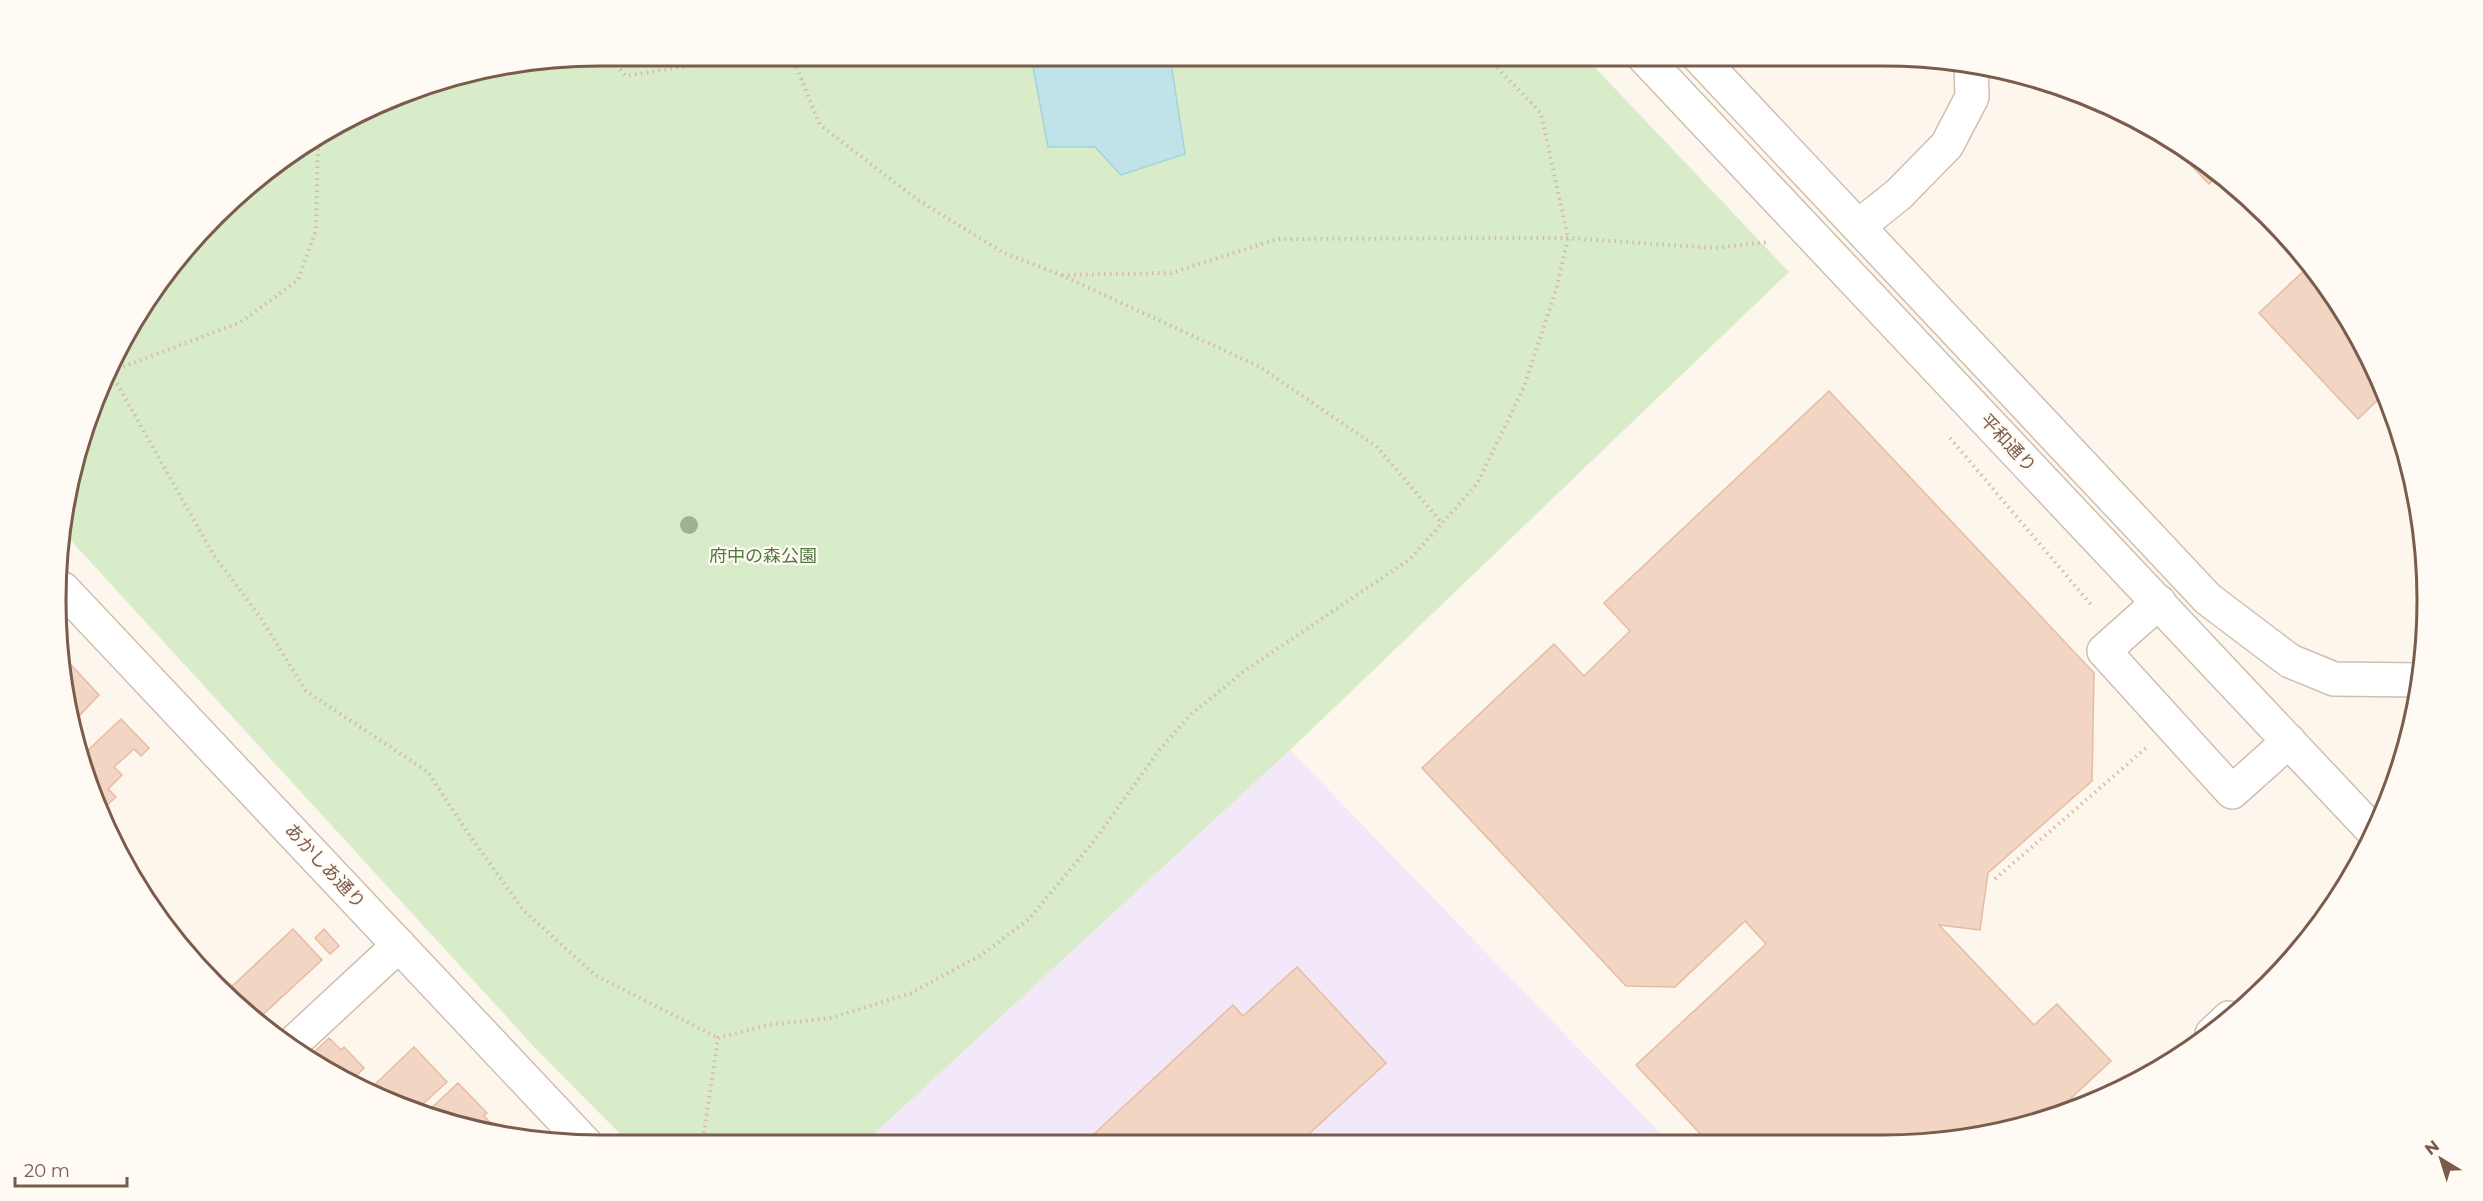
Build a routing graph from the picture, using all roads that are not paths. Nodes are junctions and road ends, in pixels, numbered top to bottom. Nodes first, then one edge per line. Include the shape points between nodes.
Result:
1 (1652, 66) edge
2 (1707, 66) edge
3 (1971, 74) edge
4 (1859, 226) junction
5 (66, 593) edge
6 (2158, 603) junction
7 (2411, 680) edge
8 (2289, 741) junction
9 (2367, 825) edge
10 (399, 945) junction
11 (297, 1040) edge
12 (577, 1134) edge

1 - 6 street, 平和通り
2 - 4 street
3 - 4 street via 1972,97 1947,145 1899,194
4 - 7 street via 2208,599 2290,661 2334,679
5 - 10 street, あかしあ通り
6 - 8 street, 平和通り
6 - 8 street via 2104,651 2232,792
8 - 9 street, 平和通り
10 - 11 street
10 - 12 street, あかしあ通り

